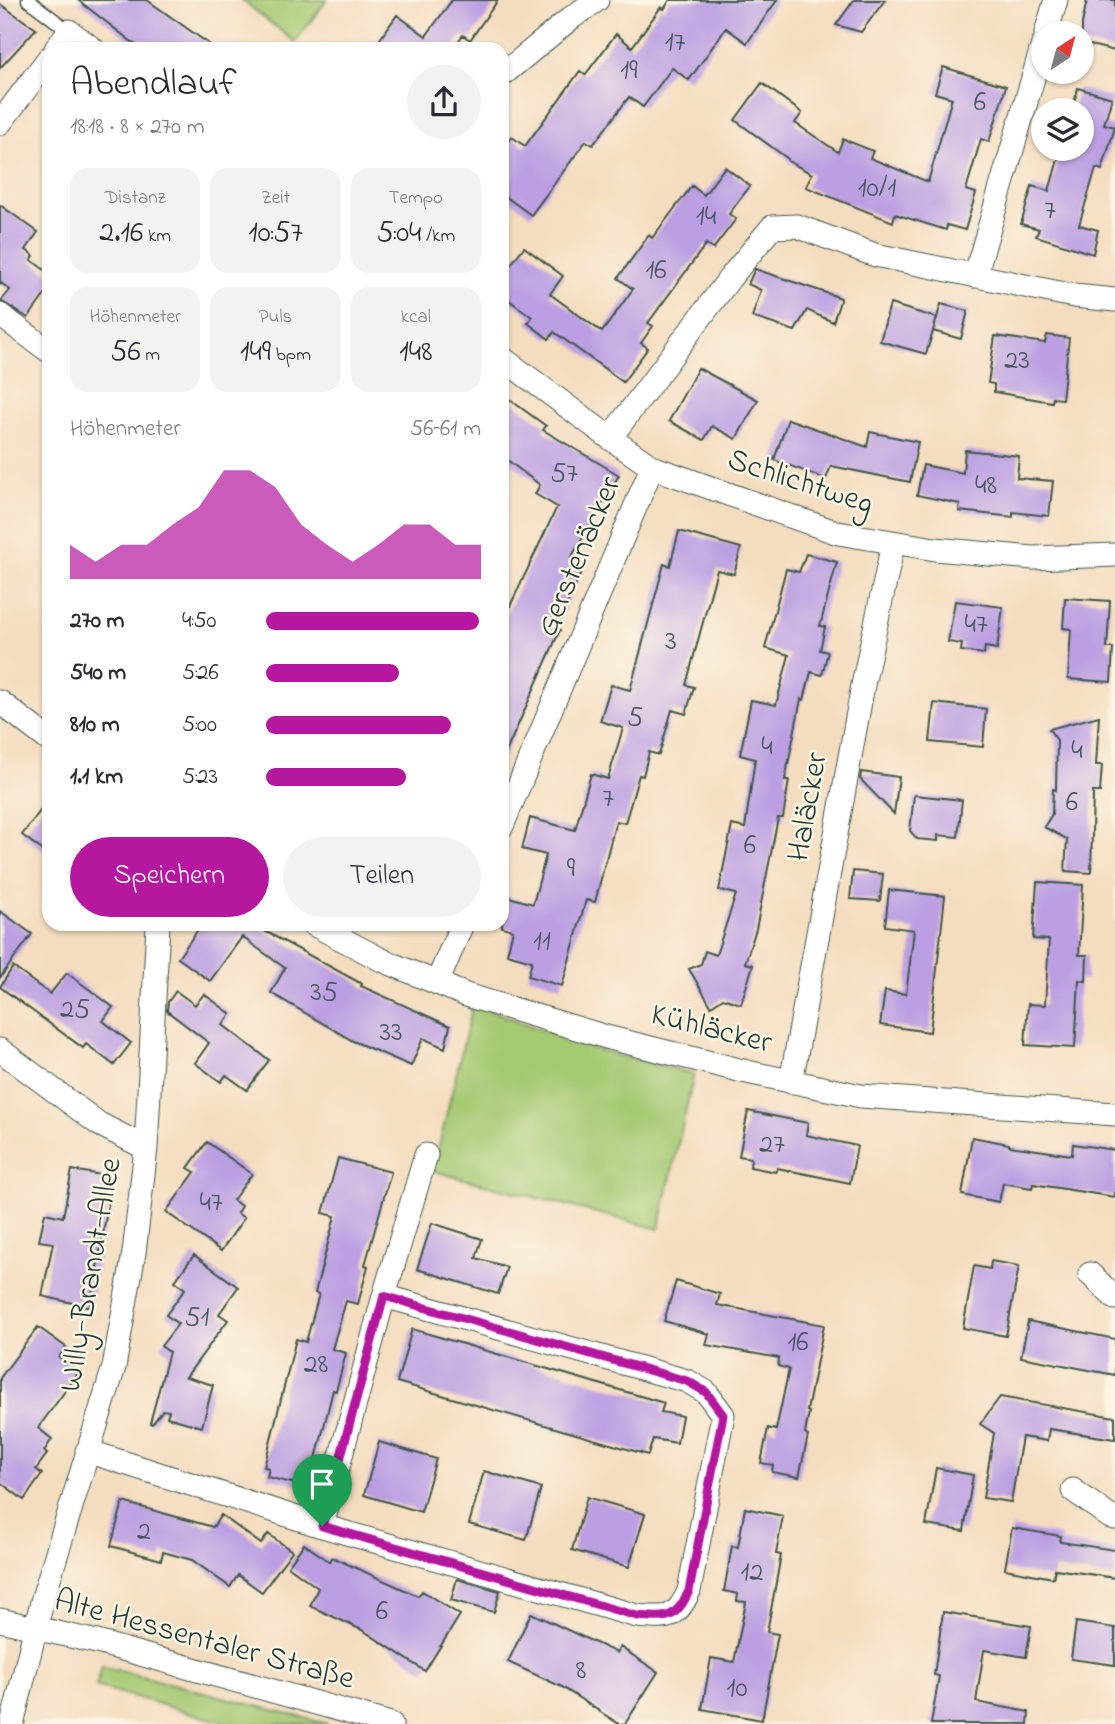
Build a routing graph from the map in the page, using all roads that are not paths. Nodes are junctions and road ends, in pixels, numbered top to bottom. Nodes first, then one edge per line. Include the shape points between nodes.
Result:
1 (27, 0) edge
2 (597, 0) edge
3 (1056, 0) edge
4 (1050, 21) edge
5 (63, 40) edge
6 (42, 67) edge
7 (509, 69) edge
8 (1031, 84) edge
9 (0, 123) edge
10 (975, 276) junction
11 (1115, 300) edge
12 (0, 316) edge
13 (42, 346) edge
14 (509, 363) edge
15 (610, 438) junction
16 (652, 467) junction
17 (892, 544) junction
18 (1115, 555) edge
19 (0, 702) edge
20 (42, 735) edge
21 (509, 810) edge
22 (158, 931) edge
23 (326, 931) edge
24 (459, 931) edge
25 (437, 983) junction
26 (0, 1050) edge
27 (791, 1082) junction
28 (1115, 1114) edge
29 (146, 1148) junction
30 (426, 1155) dead end
31 (1090, 1275) dead end
32 (384, 1296) junction
33 (1115, 1298) edge
34 (87, 1451) junction
35 (1073, 1490) dead end
36 (1115, 1518) edge
37 (322, 1526) junction
38 (0, 1620) edge
39 (36, 1629) junction
40 (12, 1724) edge
41 (391, 1724) edge

1 - 5 lane
2 - 7 street
3 - 4 street
6 - 9 street
8 - 10 street
10 - 11 street
10 - 15 street via 875,255 797,226 772,227
12 - 13 street
14 - 15 street, Schlichtweg
15 - 16 street, Schlichtweg
16 - 17 street, Schlichtweg via 838,533
16 - 21 street, Gerstenäcker
17 - 18 street, Schlichtweg via 1032,558
17 - 27 street, Haläcker
19 - 20 street
22 - 29 street, Willy-Brandt-Allee
23 - 25 street, Kühläcker
24 - 25 street
25 - 27 street, Kühläcker via 610,1038
26 - 29 street via 99,1124
27 - 28 street, Kühläcker via 861,1096
29 - 34 street, Willy-Brandt-Allee via 114,1367
30 - 32 street
31 - 33 street
32 - 37 street
32 - 37 street via 687,1381 706,1392 723,1415 689,1591 680,1610 667,1618 637,1616
34 - 37 street
34 - 39 street, Willy-Brandt-Allee
35 - 36 street
38 - 39 street, Alte Hessentaler Straße
39 - 40 street, Willy-Brandt-Allee
39 - 41 street, Alte Hessentaler Straße

